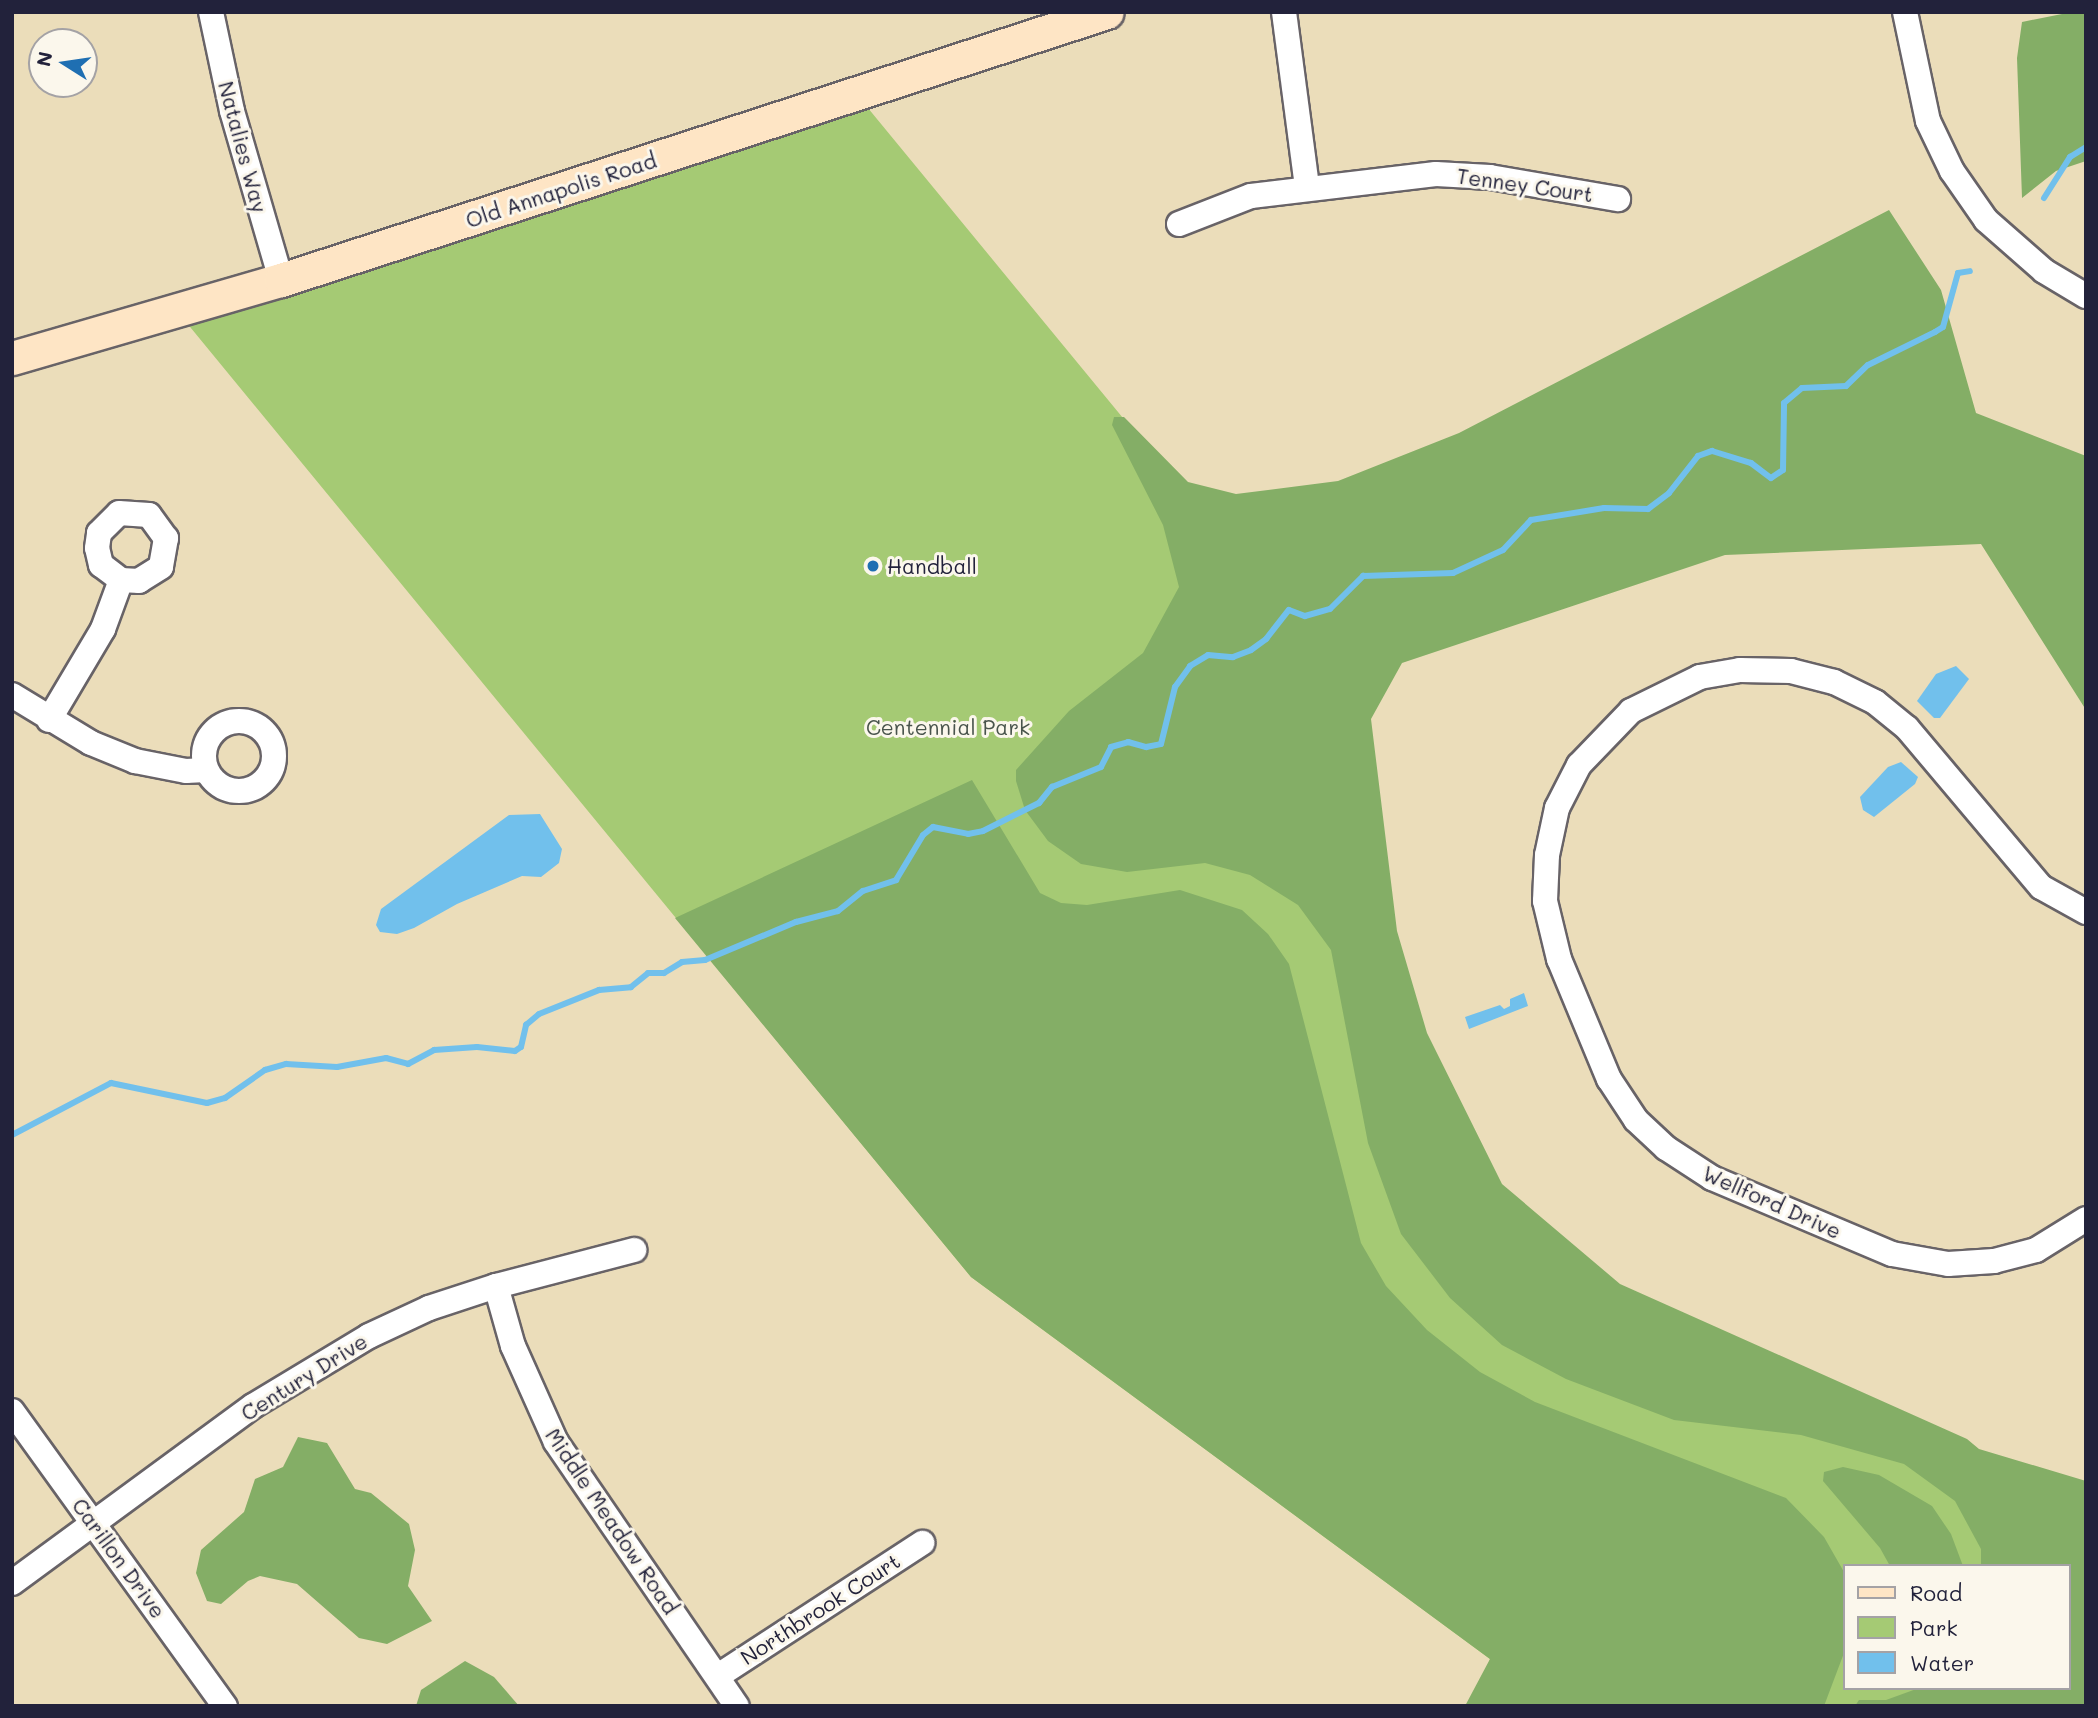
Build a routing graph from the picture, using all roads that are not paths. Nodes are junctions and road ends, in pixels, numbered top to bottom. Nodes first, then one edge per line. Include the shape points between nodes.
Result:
1 (211, 12) edge
2 (1107, 12) edge
3 (1284, 12) edge
4 (1906, 12) edge
5 (1307, 186) junction
6 (1618, 199) dead end
7 (1180, 224) dead end
8 (281, 280) junction
9 (2086, 296) edge
10 (12, 358) edge
11 (121, 580) dead end
12 (12, 695) edge
13 (49, 720) junction
14 (206, 770) dead end
15 (2086, 912) edge
16 (2086, 1219) edge
17 (634, 1250) dead end
18 (496, 1286) junction
19 (12, 1411) edge
20 (95, 1524) junction
21 (922, 1543) dead end
22 (12, 1583) edge
23 (718, 1676) junction
24 (225, 1706) edge
25 (737, 1706) edge

1 - 8 street, Natalies Way via 232,111
2 - 8 street, Old Annapolis Road
3 - 5 street
4 - 9 street via 1927,121 1952,171 1986,220 2044,271
5 - 6 street, Tenney Court via 1436,174 1490,177
5 - 7 street, Tenney Court via 1251,196
8 - 10 street, Old Annapolis Road
11 - 13 street via 103,629
12 - 13 street
13 - 14 street via 135,761 186,771
15 - 16 street, Wellford Drive via 2041,887 1907,729 1885,711 1834,682 1791,671 1740,670 1700,677 1631,711 1579,765 1557,807 1547,855 1545,901 1559,959 1587,1034 1636,1120 1689,1163 1712,1178 1892,1254 1948,1264 1994,1261 2036,1250
17 - 18 street, Century Drive
18 - 20 street, Century Drive via 429,1308 311,1368
18 - 23 street, Middle Meadow Road via 513,1346 556,1442
19 - 20 street, Carillon Drive
20 - 22 street, Century Drive
20 - 24 street, Carillon Drive
21 - 23 street, Northbrook Court
23 - 25 street, Middle Meadow Road

